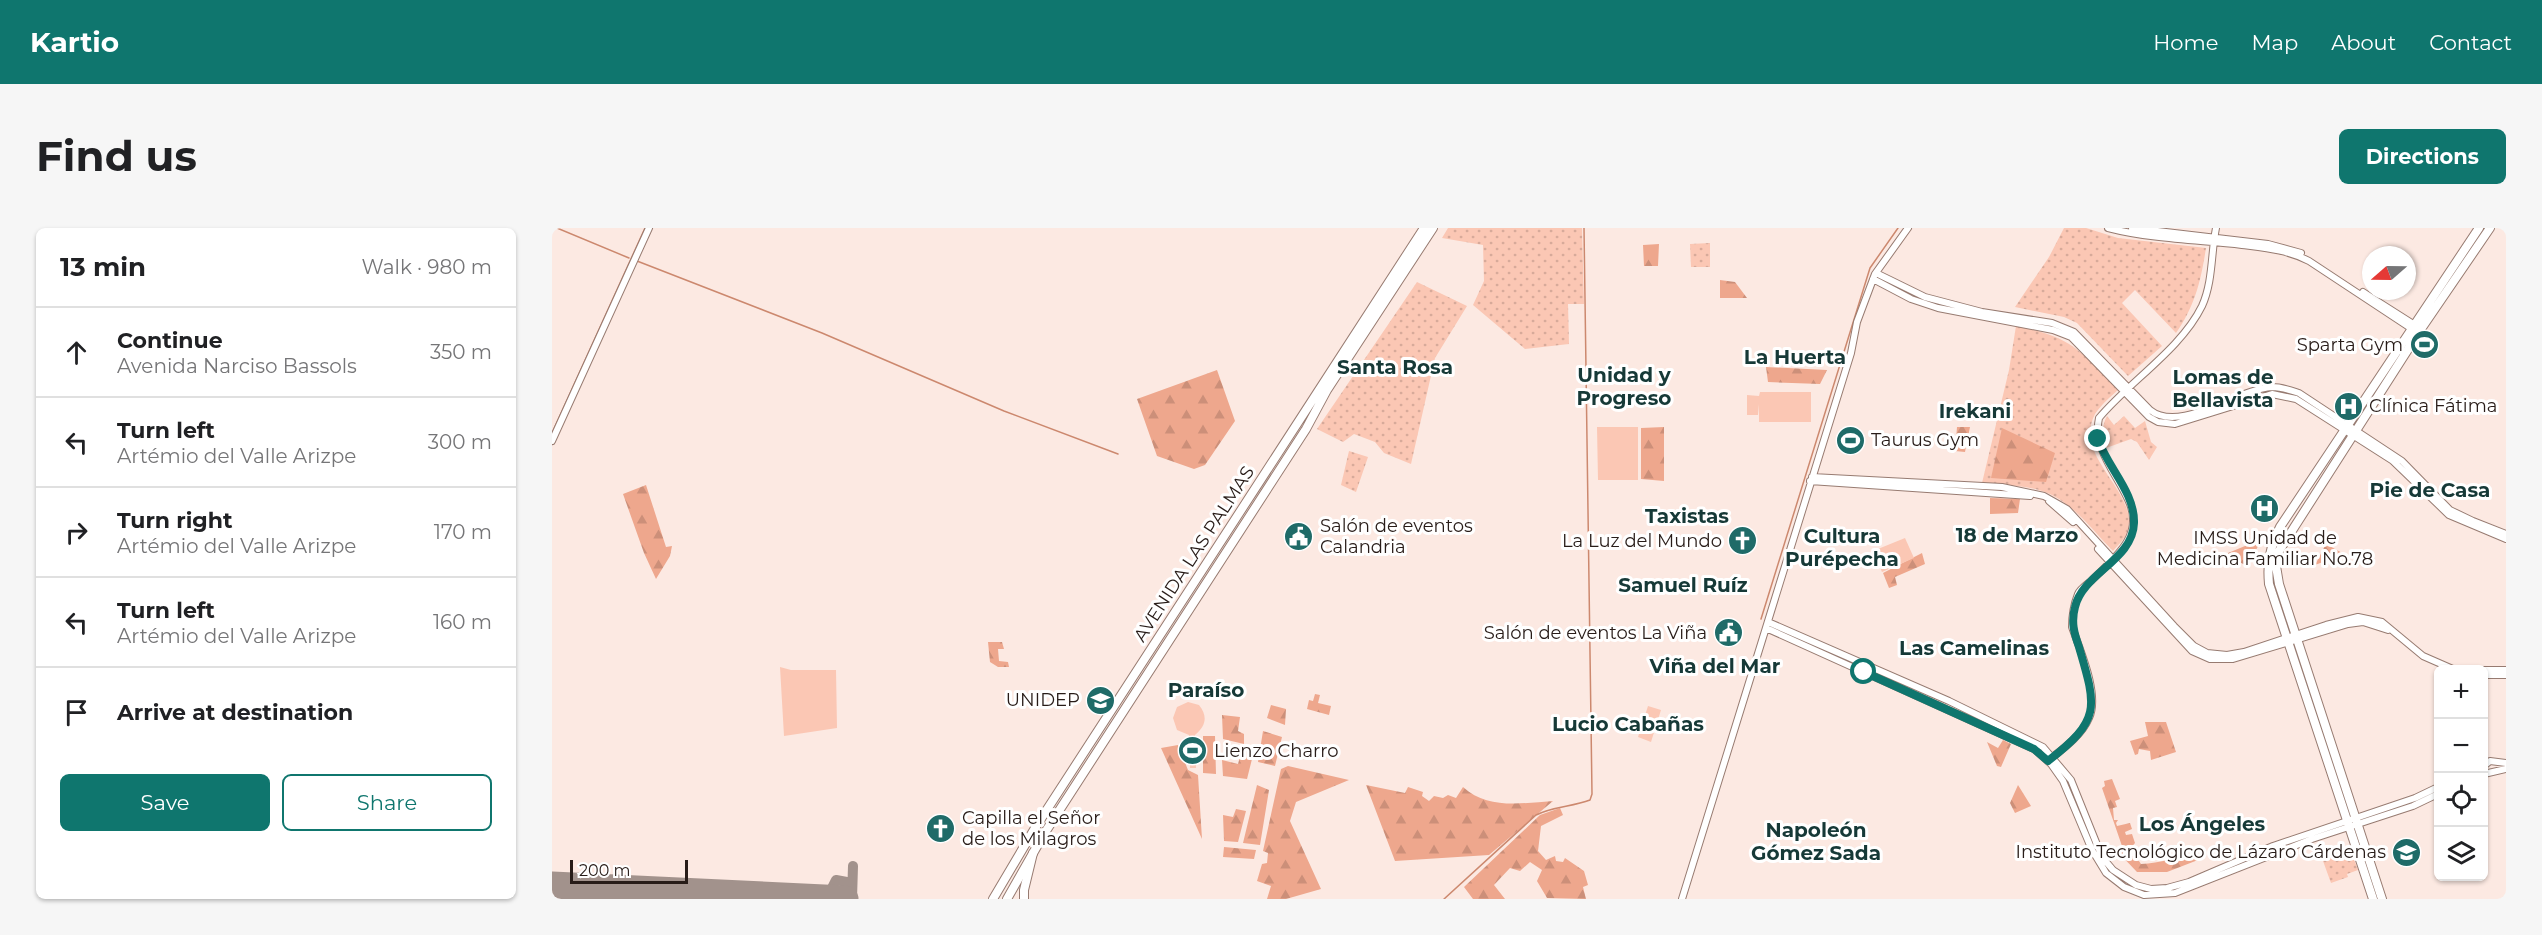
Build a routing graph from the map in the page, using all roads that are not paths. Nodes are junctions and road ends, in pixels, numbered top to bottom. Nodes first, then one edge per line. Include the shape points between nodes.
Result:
1 (649, 228) edge
2 (1424, 228) edge
3 (1433, 228) edge
4 (1908, 228) edge
5 (2108, 228) edge
6 (2132, 228) edge
7 (2216, 228) edge
8 (2479, 228) edge
9 (2490, 228) edge
10 (2153, 233) junction
11 (2214, 240) junction
12 (1874, 276) junction
13 (2417, 329) junction
14 (2126, 389) junction
15 (2351, 429) junction
16 (552, 441) edge
17 (1811, 479) junction
18 (2506, 534) edge
19 (2506, 539) edge
20 (2111, 561) junction
21 (1767, 625) junction
22 (2292, 638) junction
23 (2445, 665) edge
24 (2434, 666) edge
25 (2488, 670) edge
26 (2506, 670) edge
27 (2488, 675) edge
28 (2506, 675) edge
29 (2050, 759) junction
30 (2488, 763) edge
31 (2506, 764) edge
32 (2506, 770) edge
33 (2488, 773) edge
34 (2434, 789) edge
35 (2434, 796) edge
36 (2352, 823) junction
37 (1035, 828) junction
38 (1044, 834) junction
39 (1032, 855) junction
40 (1005, 876) junction
41 (1015, 882) junction
42 (993, 899) edge
43 (1007, 899) edge
44 (1024, 899) edge
45 (1682, 899) edge
46 (2373, 899) edge
47 (2382, 899) edge

1 - 16 street
2 - 37 main road, AVENIDA LAS PALMAS
3 - 38 main road, AVENIDA LAS PALMAS
4 - 12 street
5 - 10 street
6 - 10 street
7 - 11 street
8 - 13 main road
9 - 13 main road
10 - 11 street
11 - 13 street via 2301,256
11 - 14 street via 2202,305 2183,333
12 - 14 street via 1956,312 2072,337
12 - 17 street
13 - 15 main road
14 - 15 street via 2156,415 2173,418 2263,389 2281,388 2299,393
14 - 20 street via 2099,418 2097,426 2103,452 2133,512 2133,530
15 - 18 street via 2402,461 2450,510
15 - 19 street via 2394,461 2449,515
15 - 22 main road via 2279,551 2278,584
17 - 20 street via 2034,492 2059,503
17 - 21 street
20 - 22 street via 2206,653 2227,655
20 - 29 street via 2079,592 2072,617 2091,688 2090,717 2077,736
21 - 29 street
21 - 45 street
22 - 23 street via 2348,619 2371,619 2392,628 2429,659
22 - 24 street via 2363,622 2392,633 2420,659
22 - 36 main road
25 - 26 street
27 - 28 street
29 - 36 street via 2071,780 2102,857 2119,875 2151,889 2210,876
30 - 31 street
32 - 33 street
34 - 36 street
35 - 36 street
36 - 46 main road
36 - 47 main road
37 - 38 main road
37 - 40 main road, AVENIDA LAS PALMAS
38 - 39 main road, AVENIDA LAS PALMAS
39 - 41 main road, AVENIDA LAS PALMAS
39 - 44 highway
40 - 41 main road
40 - 42 main road, AVENIDA LAS PALMAS
41 - 43 main road, AVENIDA LAS PALMAS

